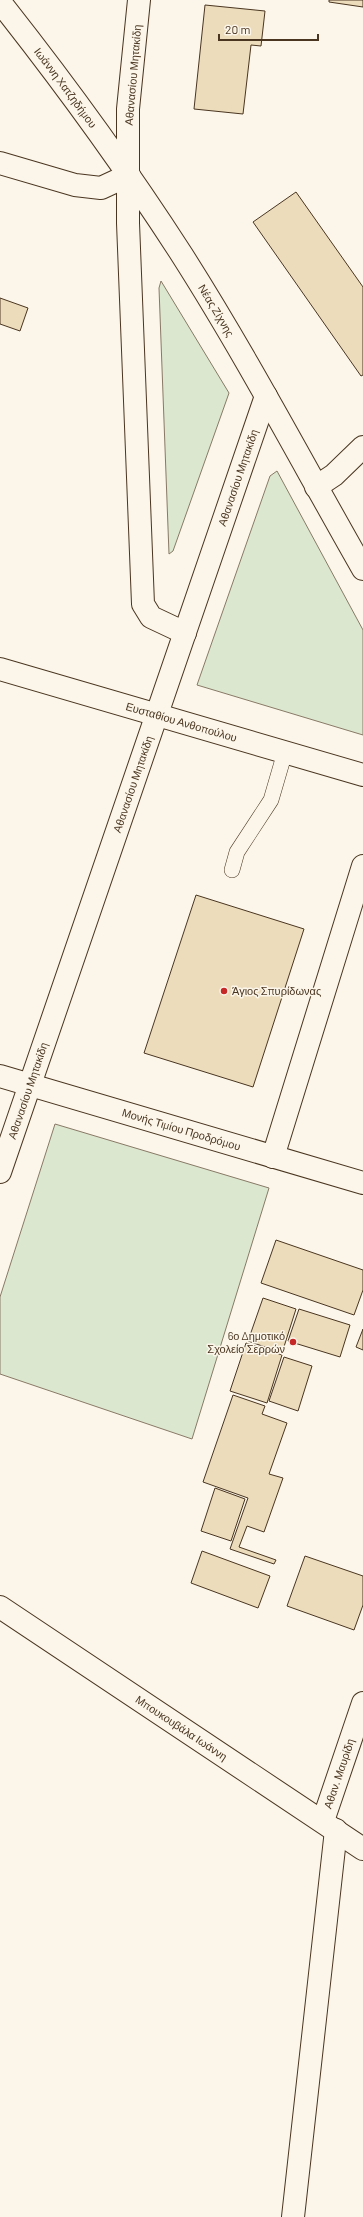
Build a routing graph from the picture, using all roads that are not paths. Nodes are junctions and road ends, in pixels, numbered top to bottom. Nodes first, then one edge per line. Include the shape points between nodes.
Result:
1 (139, 0) edge
2 (0, 2) edge
3 (0, 163) edge
4 (129, 174) junction
5 (266, 396) junction
6 (363, 447) edge
7 (316, 488) junction
8 (363, 569) edge
9 (185, 633) junction
10 (0, 669) edge
11 (157, 715) junction
12 (285, 752) junction
13 (363, 775) edge
14 (363, 866) edge
15 (232, 870) dead end
16 (0, 1076) edge
17 (30, 1084) junction
18 (273, 1157) junction
19 (0, 1172) edge
20 (363, 1183) edge
21 (0, 1607) edge
22 (363, 1703) edge
23 (329, 1826) junction
24 (363, 1849) edge
25 (293, 2217) edge

1 - 4 street, Αθανασίου Μητακίδη via 128,109
2 - 4 street, Ιωάννη Χατζηδήμου
3 - 4 street via 75,185 101,188
4 - 5 street, Νέας Ζίχνης via 182,255
4 - 9 street, Αθανασίου Μητακίδη via 129,264 143,604 151,617
5 - 7 street, Νέας Ζίχνης
5 - 9 street, Αθανασίου Μητακίδη
6 - 7 street via 334,475
7 - 8 street, Νέας Ζίχνης
9 - 11 street, Αθανασίου Μητακίδη
10 - 11 street, Ευσταθίου Ανθοπούλου
11 - 12 street, Ευσταθίου Ανθοπούλου
11 - 17 street, Αθανασίου Μητακίδη
12 - 13 street, Ευσταθίου Ανθοπούλου
12 - 15 lane via 270,800 237,852
14 - 18 street
16 - 17 street, Μονής Τιμίου Προδρόμου
17 - 18 street, Μονής Τιμίου Προδρόμου
17 - 19 street, Αθανασίου Μητακίδη
18 - 20 street, Μονής Τιμίου Προδρόμου
21 - 23 street, Μπουκουβάλα Ιωάννη
22 - 23 street, Αθαν. Μαυρίδη
23 - 24 street, Μπουκουβάλα Ιωάννη
23 - 25 street, Αθαν. Μαυρίδη

